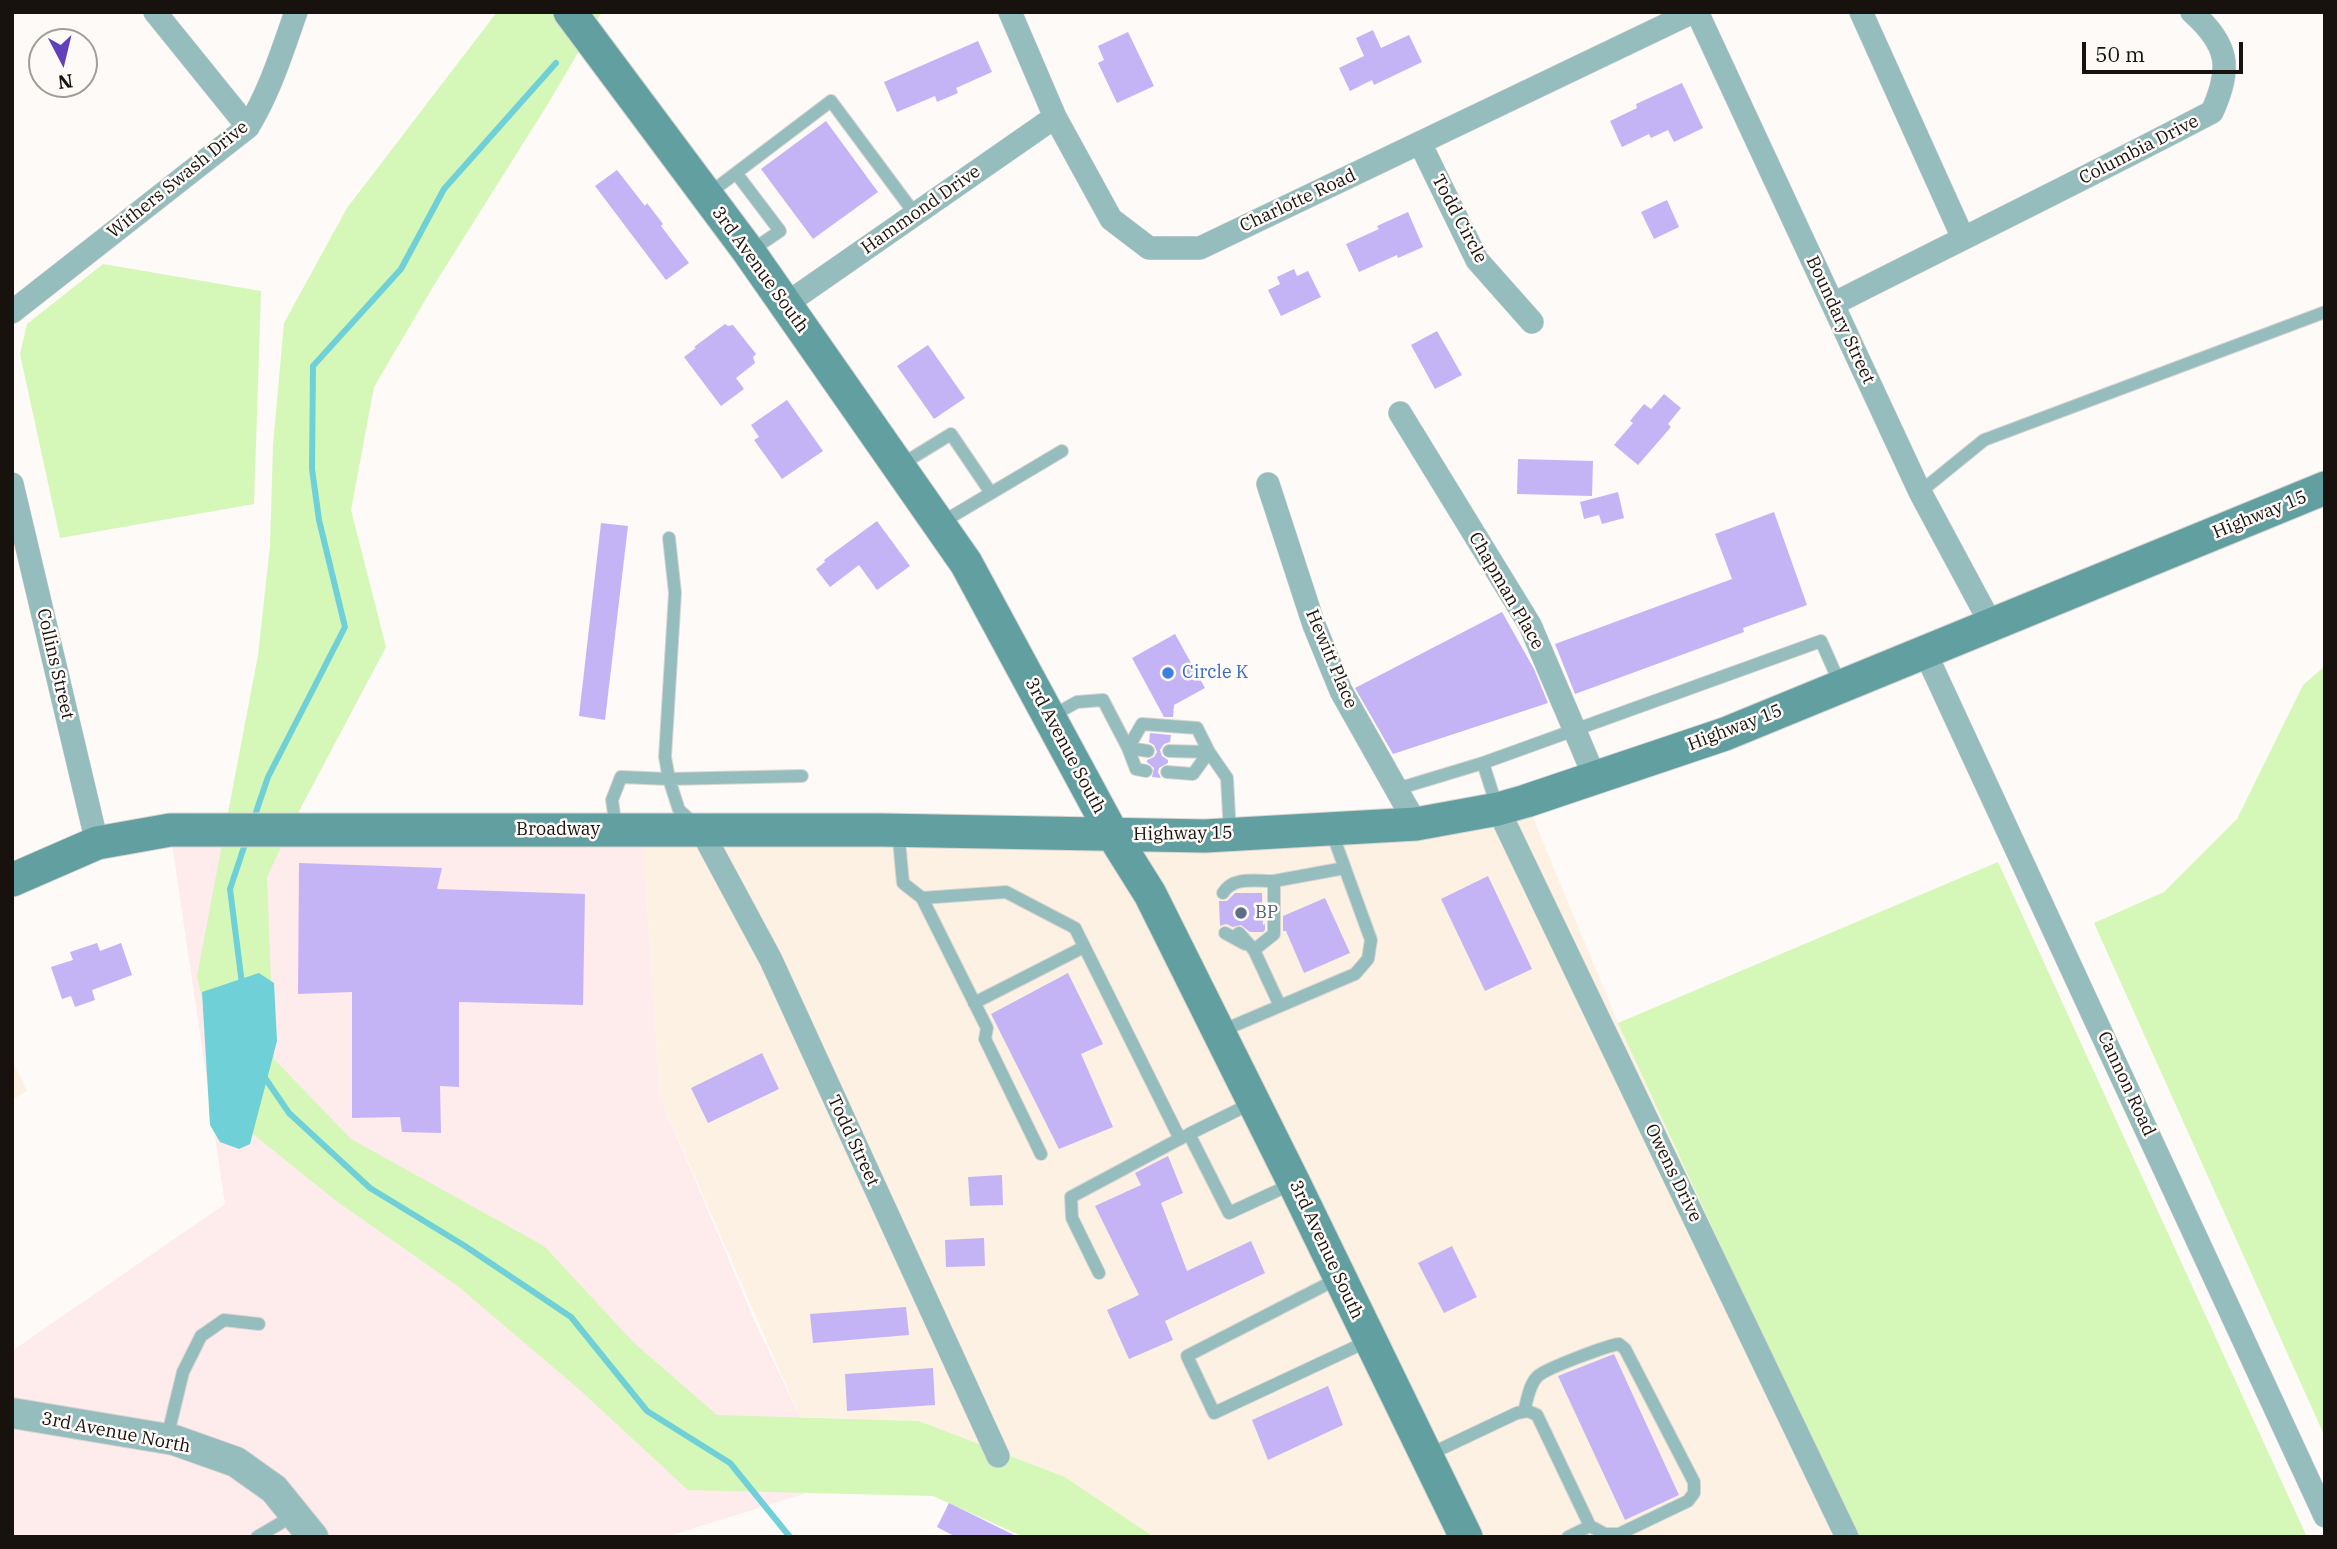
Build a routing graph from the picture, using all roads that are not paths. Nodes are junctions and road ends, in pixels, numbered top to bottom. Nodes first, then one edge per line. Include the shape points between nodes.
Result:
1 (155, 12) edge
2 (296, 12) edge
3 (570, 12) edge
4 (1010, 12) edge
5 (1695, 12) edge
6 (1861, 12) edge
7 (2192, 12) edge
8 (1055, 117) junction
9 (248, 127) junction
10 (1420, 143) junction
11 (736, 173) junction
12 (706, 196) junction
13 (915, 214) junction
14 (1963, 238) junction
15 (749, 252) junction
16 (786, 304) junction
17 (1833, 304) junction
18 (12, 312) edge
19 (2325, 312) edge
20 (1532, 323) dead end
21 (1400, 413) dead end
22 (1062, 451) dead end
23 (898, 466) junction
24 (12, 484) edge
25 (1269, 484) dead end
26 (2325, 488) edge
27 (1920, 492) junction
28 (991, 493) junction
29 (939, 524) junction
30 (669, 538) dead end
31 (1991, 624) junction
32 (1925, 652) junction
33 (1841, 686) junction
34 (1049, 717) junction
35 (1575, 729) junction
36 (1128, 748) junction
37 (1148, 751) dead end
38 (1169, 751) dead end
39 (1209, 752) junction
40 (1483, 763) junction
41 (1146, 771) dead end
42 (1167, 772) dead end
43 (802, 776) dead end
44 (1595, 778) junction
45 (670, 779) junction
46 (1397, 789) junction
47 (1498, 809) junction
48 (1416, 824) junction
49 (1331, 829) junction
50 (616, 830) junction
51 (701, 830) junction
52 (898, 831) junction
53 (1113, 835) junction
54 (1230, 835) junction
55 (97, 843) junction
56 (1345, 868) junction
57 (12, 880) edge
58 (1274, 881) junction
59 (1223, 893) dead end
60 (922, 898) junction
61 (1225, 933) dead end
62 (1239, 933) dead end
63 (1084, 947) junction
64 (1254, 950) junction
65 (974, 1003) junction
66 (1280, 1006) junction
67 (1219, 1032) junction
68 (1253, 1102) junction
69 (1185, 1136) junction
70 (1041, 1154) dead end
71 (1294, 1183) junction
72 (1099, 1272) dead end
73 (1339, 1278) junction
74 (259, 1324) dead end
75 (1369, 1340) junction
76 (1524, 1412) junction
77 (12, 1413) edge
78 (167, 1439) junction
79 (998, 1456) dead end
80 (1426, 1456) junction
81 (2325, 1516) edge
82 (305, 1526) edge
83 (1590, 1526) junction
84 (257, 1537) edge
85 (1466, 1537) edge
86 (1568, 1537) edge
87 (1847, 1537) edge

1 - 9 street
2 - 9 street, Withers Swash Drive via 272,81
3 - 12 main road, 3rd Avenue South
4 - 8 street, Charlotte Road
5 - 10 street, Charlotte Road
5 - 17 street, Boundary Street
6 - 14 street
7 - 14 street, Columbia Drive via 2209,27 2226,67 2212,112
8 - 10 street, Charlotte Road via 1111,219 1149,248 1200,248
8 - 13 street, Hammond Drive
9 - 18 street, Withers Swash Drive
10 - 20 street, Todd Circle via 1477,260
11 - 12 lane
11 - 13 lane via 831,101
11 - 15 lane via 780,231
12 - 15 main road, 3rd Avenue South
13 - 16 street, Hammond Drive
14 - 17 street, Columbia Drive
15 - 16 main road, 3rd Avenue South
16 - 23 main road, 3rd Avenue South
17 - 27 street, Boundary Street
19 - 27 lane via 1984,440
21 - 35 street, Chapman Place via 1530,625
22 - 28 lane
23 - 28 lane via 951,434
23 - 29 main road, 3rd Avenue South
24 - 55 street, Collins Street
25 - 46 street, Hewitt Place via 1314,625 1341,691
26 - 31 main road, Highway 15
27 - 31 street, Boundary Street
28 - 29 lane
29 - 34 main road, 3rd Avenue South via 966,563
30 - 45 lane via 676,593 666,757
31 - 32 main road, Highway 15
32 - 33 main road, Highway 15
32 - 81 street, Cannon Road
33 - 35 lane via 1821,641
33 - 44 main road, Highway 15 via 1725,734
34 - 36 lane via 1077,702 1103,700
34 - 53 main road, 3rd Avenue South
35 - 40 lane
35 - 44 street, Chapman Place
36 - 37 lane
36 - 39 lane via 1142,724 1197,728
36 - 41 lane via 1136,768
38 - 39 lane
39 - 42 lane via 1193,774
39 - 54 lane via 1227,778
40 - 46 lane
40 - 47 lane
43 - 45 lane
44 - 47 main road, Highway 15
45 - 50 lane via 621,777 612,800
45 - 51 lane via 679,810
46 - 48 street, Hewitt Place
47 - 48 main road, Highway 15
47 - 87 street, Owens Drive
48 - 49 main road, Highway 15
49 - 54 main road, Highway 15
49 - 56 lane
50 - 51 main road, Broadway
50 - 55 main road, Broadway via 170,830
51 - 52 main road, Broadway
51 - 79 street, Todd Street via 771,960
52 - 53 main road, Broadway
52 - 60 lane via 903,883
53 - 54 main road, Highway 15
53 - 67 main road, 3rd Avenue South via 1150,894
55 - 57 main road, Broadway
56 - 58 lane
56 - 66 lane via 1371,940 1368,959 1355,974
58 - 59 lane via 1227,886
58 - 64 lane via 1274,934
60 - 63 lane via 1006,892 1075,928
60 - 65 lane
61 - 64 lane
62 - 64 lane
63 - 65 lane
63 - 69 lane
64 - 66 lane
65 - 70 lane via 987,1028 985,1039
66 - 67 lane
67 - 68 main road, 3rd Avenue South
68 - 69 lane
68 - 71 main road, 3rd Avenue South
69 - 71 lane via 1229,1213
69 - 72 lane via 1071,1196 1072,1218
71 - 73 main road, 3rd Avenue South
73 - 75 main road, 3rd Avenue South
73 - 75 lane via 1187,1356 1214,1413
74 - 78 lane via 224,1320 201,1336 183,1372
75 - 80 main road, 3rd Avenue South
76 - 80 lane
76 - 83 lane via 1537,1415
76 - 83 lane via 1538,1376 1606,1346 1619,1344 1625,1349 1694,1482 1695,1493 1688,1501 1619,1534 1605,1534
77 - 78 street, 3rd Avenue North
78 - 82 street, 3rd Avenue North via 236,1462 274,1489
80 - 85 main road, 3rd Avenue South
82 - 84 lane
83 - 86 lane

